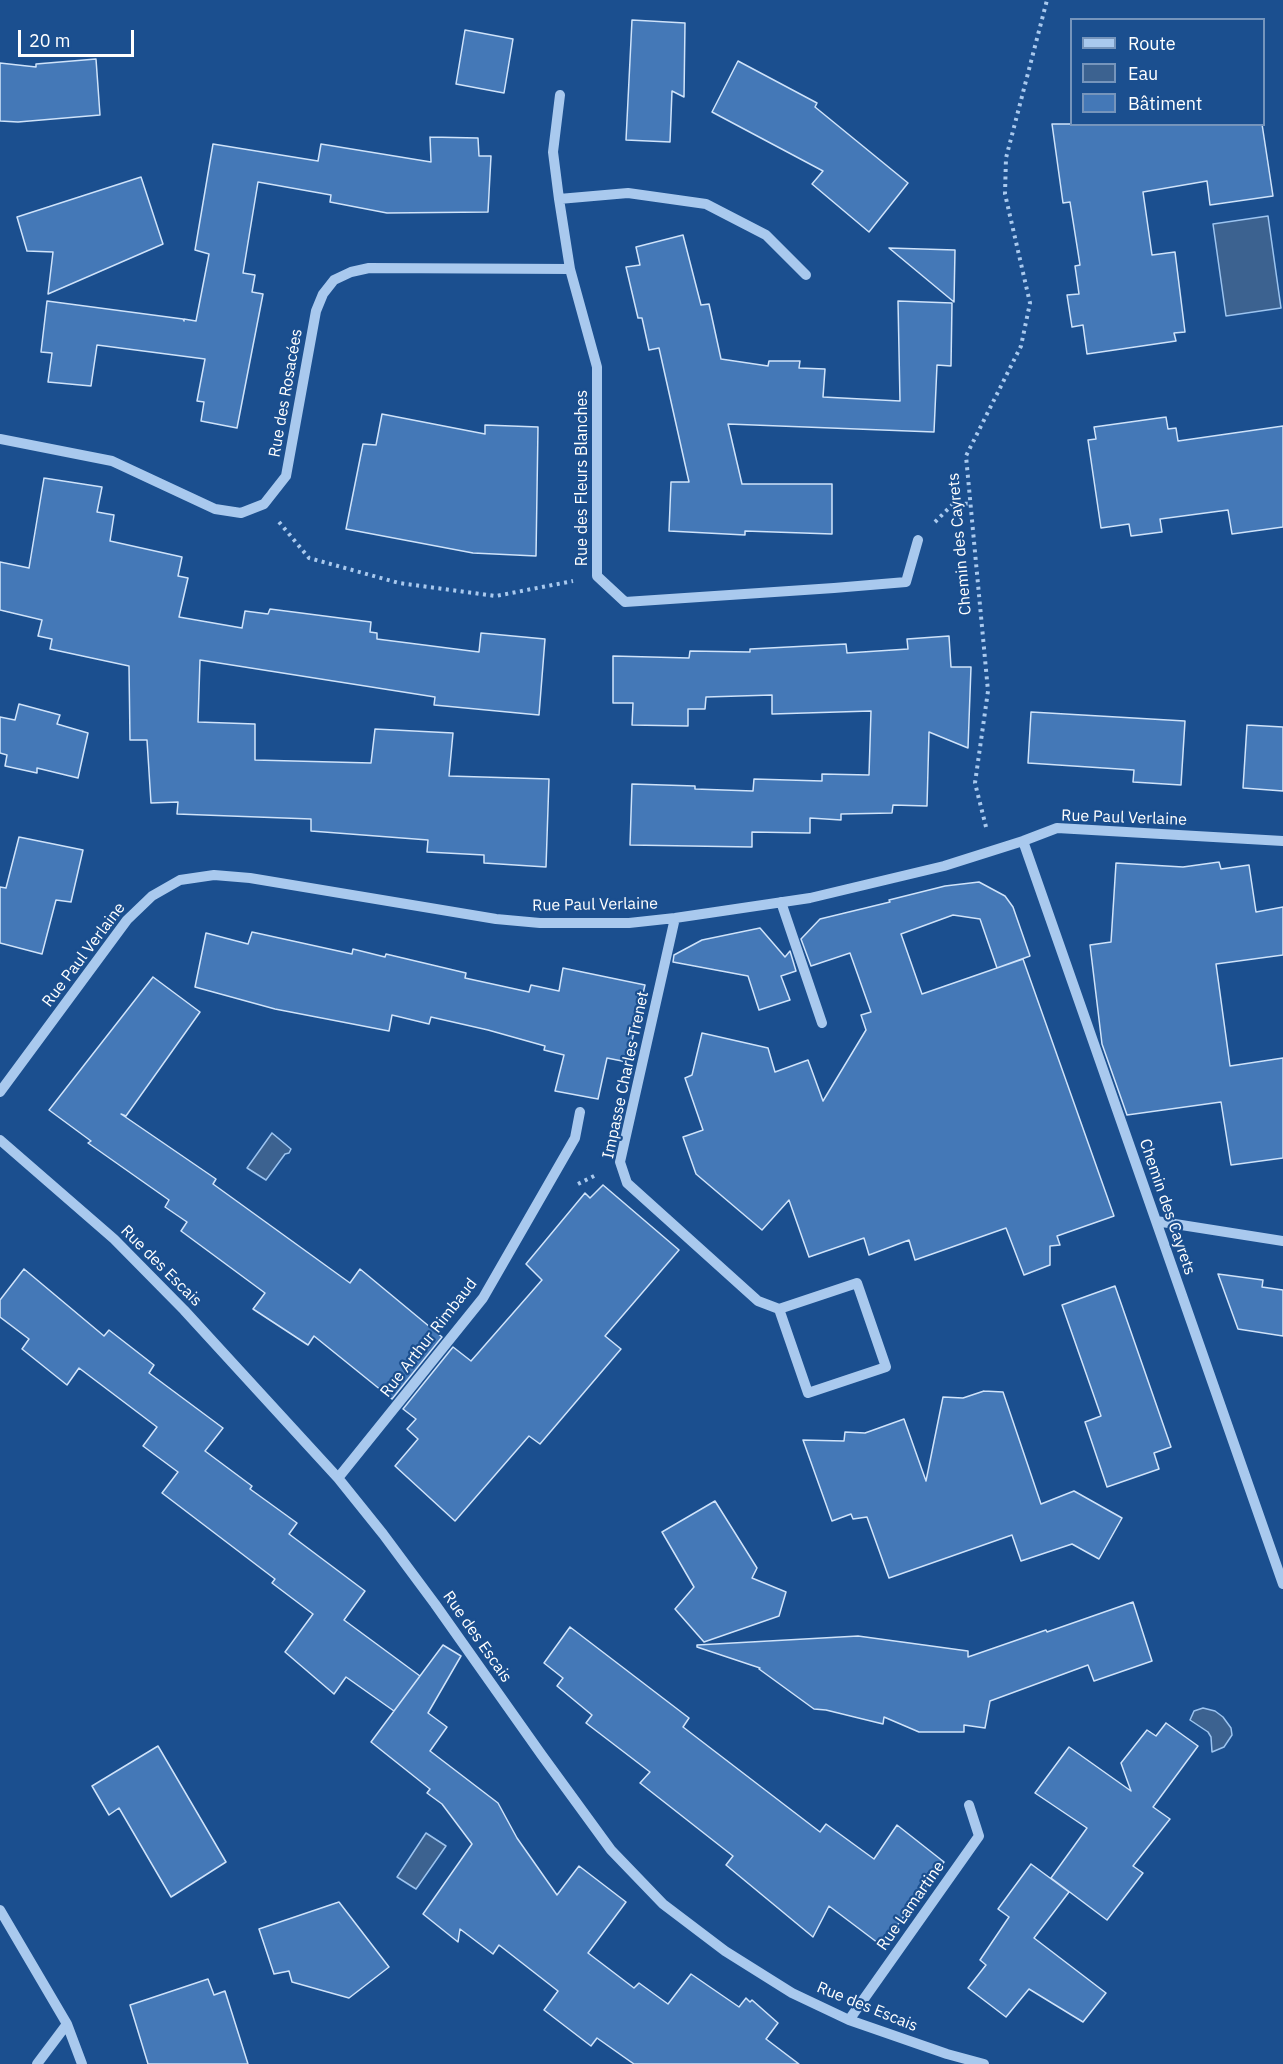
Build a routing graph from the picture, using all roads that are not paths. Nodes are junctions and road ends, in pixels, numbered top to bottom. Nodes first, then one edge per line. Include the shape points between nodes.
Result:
1 (560, 95) dead end
2 (559, 199) junction
3 (570, 269) junction
4 (806, 275) dead end
5 (0, 439) edge
6 (918, 540) road end
7 (1023, 841) junction
8 (1283, 841) edge
9 (781, 902) junction
10 (675, 918) junction
11 (822, 1023) dead end
12 (0, 1092) edge
13 (580, 1112) dead end
14 (0, 1140) edge
15 (1156, 1221) junction
16 (1283, 1241) edge
17 (779, 1309) junction
18 (338, 1478) junction
19 (1283, 1584) edge
20 (969, 1805) dead end
21 (0, 1910) edge
22 (849, 2020) junction
23 (68, 2024) junction
24 (37, 2064) edge
25 (82, 2064) edge
26 (984, 2064) edge

1 - 2 street, Rue des Fleurs Blanches via 553,152
2 - 3 street, Rue des Fleurs Blanches
2 - 4 street via 628,194 706,204 766,235
3 - 5 street, Rue des Rosacées via 369,268 334,280 316,311 286,476 264,504 241,513 215,509 112,461
3 - 6 street, Rue des Fleurs Blanches via 597,367 597,576 625,602 906,582
7 - 8 street, Rue Paul Verlaine via 1057,828
7 - 9 street, Rue Paul Verlaine via 944,866
7 - 15 street, Chemin des Cayrets
9 - 10 street, Rue Paul Verlaine
9 - 11 street
10 - 12 street, Rue Paul Verlaine via 629,923 540,923 250,878 214,875 180,880 152,896 127,920
10 - 17 street, Impasse Charles Trenet via 620,1162 627,1183 758,1301
13 - 18 street, Rue Arthur Rimbaud via 575,1138 483,1298
14 - 18 street, Rue des Escais via 114,1239
15 - 16 street
15 - 19 street, Chemin des Cayrets
17 - 17 street via 808,1394 886,1367 857,1283
18 - 22 street, Rue des Escais via 429,1596 611,1850 663,1904 725,1951 792,1993
20 - 22 street, Rue Lamartine via 979,1836
21 - 23 street
22 - 26 street, Rue des Escais
23 - 24 street
23 - 25 street

